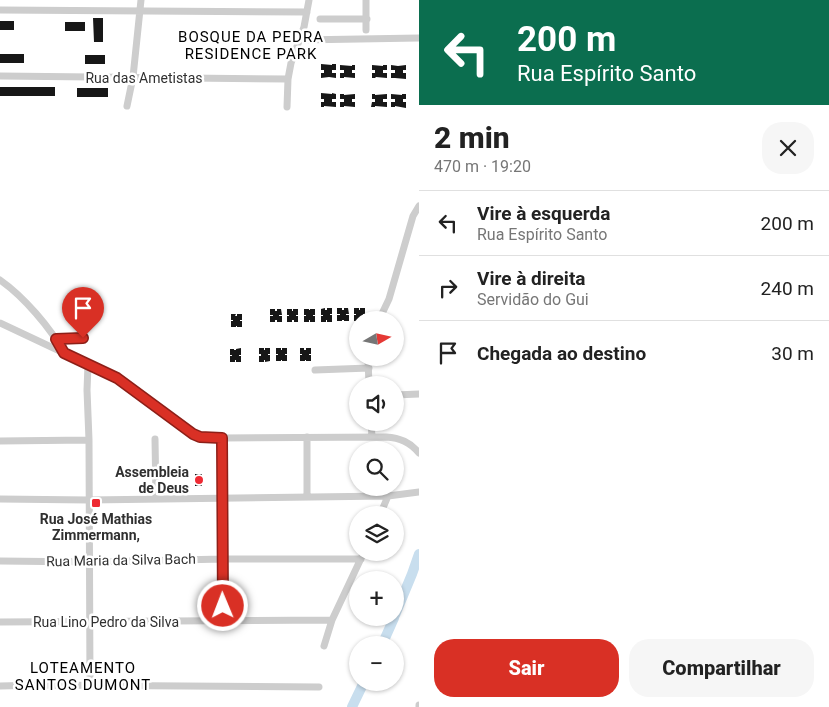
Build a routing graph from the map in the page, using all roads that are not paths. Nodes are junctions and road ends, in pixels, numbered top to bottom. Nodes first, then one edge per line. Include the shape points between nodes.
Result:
1 (141, 0) edge
2 (309, 0) edge
3 (366, 0) edge
4 (0, 10) edge
5 (140, 11) junction
6 (307, 12) junction
7 (320, 19) dead end
8 (367, 19) junction
9 (366, 30) dead end
10 (419, 38) edge
11 (300, 40) junction
12 (0, 76) edge
13 (133, 78) junction
14 (288, 79) junction
15 (127, 106) dead end
16 (287, 107) dead end
17 (419, 206) edge
18 (0, 280) edge
19 (384, 311) edge
20 (0, 322) edge
21 (83, 338) dead end
22 (56, 339) junction
23 (64, 353) junction
24 (88, 365) junction
25 (369, 368) joint
26 (315, 370) dead end
27 (369, 376) edge
28 (419, 394) edge
29 (404, 395) edge
30 (372, 431) edge
31 (306, 437) junction
32 (372, 437) junction
33 (222, 438) junction
34 (156, 439) dead end
35 (89, 440) junction
36 (0, 441) edge
37 (419, 453) edge
38 (419, 492) edge
39 (404, 494) edge
40 (388, 496) joint
41 (307, 497) junction
42 (222, 498) junction
43 (0, 499) edge
44 (156, 499) junction
45 (89, 500) junction
46 (384, 506) edge
47 (349, 556) edge
48 (223, 559) junction
49 (0, 561) edge
50 (361, 561) edge
51 (90, 562) junction
52 (332, 620) junction
53 (224, 621) junction
54 (0, 622) edge
55 (90, 622) junction
56 (324, 646) dead end
57 (0, 686) edge
58 (90, 686) junction
59 (319, 687) dead end

1 - 5 street
2 - 6 street
3 - 8 street
4 - 5 street
5 - 6 street
5 - 13 street
6 - 11 street
7 - 8 street
8 - 9 street
10 - 11 street
11 - 14 street
12 - 13 street, Rua das Ametistas
13 - 14 street, Rua das Ametistas
13 - 15 street
14 - 16 street
17 - 19 street via 413,216
18 - 22 street via 21,297
20 - 23 street
21 - 22 street
22 - 23 street
23 - 24 street
24 - 33 street via 117,378 193,434
24 - 35 street
25 - 26 street
25 - 27 street
28 - 29 street
30 - 32 street
31 - 32 street
31 - 33 street
31 - 41 street
32 - 37 street via 401,439
33 - 42 street
34 - 44 street
35 - 36 street
35 - 45 street
38 - 39 street
40 - 41 street
40 - 46 street
41 - 42 street
42 - 44 street
42 - 48 street
43 - 45 street
44 - 45 street
45 - 51 street
47 - 48 street, Rua Maria da Silva Bach
48 - 51 street, Rua Maria da Silva Bach
48 - 53 street
49 - 51 street, Rua Maria da Silva Bach
50 - 52 street
51 - 55 street
52 - 53 street, Rua Lino Pedro da Silva
52 - 56 street
53 - 55 street, Rua Lino Pedro da Silva
54 - 55 street, Rua Lino Pedro da Silva
55 - 58 street
57 - 58 street
58 - 59 street

